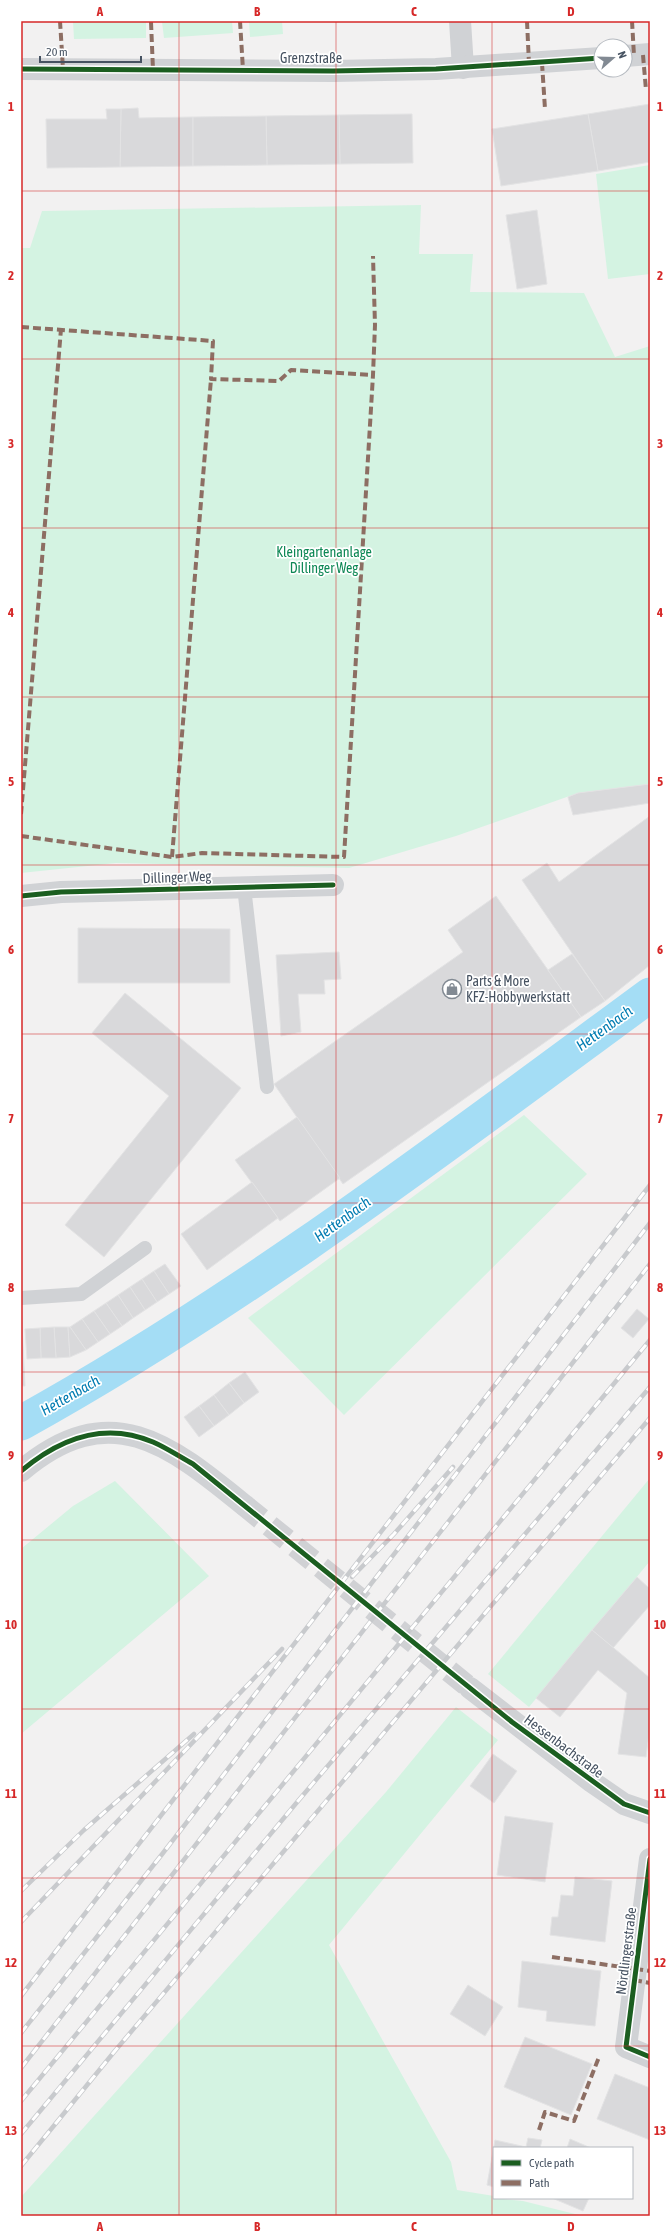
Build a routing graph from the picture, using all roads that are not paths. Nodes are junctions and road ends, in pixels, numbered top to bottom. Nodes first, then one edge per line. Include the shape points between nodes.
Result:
1 (460, 21) edge
2 (650, 54) edge
3 (633, 55) edge
4 (593, 59) edge
5 (463, 68) junction
6 (21, 69) edge
7 (334, 885) dead end
8 (244, 887) junction
9 (21, 896) edge
10 (267, 1087) dead end
11 (146, 1248) dead end
12 (21, 1298) edge
13 (21, 1471) edge
14 (244, 1505) tunnel mouth
15 (470, 1688) tunnel mouth
16 (650, 1813) edge
17 (650, 1859) edge
18 (650, 2057) edge

1 - 5 street
2 - 3 street
4 - 5 street, Grenzstraße
5 - 6 street, Grenzstraße via 333,71
7 - 8 street, Dillinger Weg
8 - 9 street, Dillinger Weg via 61,892
8 - 10 lane
11 - 12 lane via 81,1294
13 - 14 street via 39,1455 79,1436 121,1432 152,1442 193,1464
15 - 16 street, Hessenbachstraße via 592,1782 624,1804
17 - 18 street, Nördlingerstraße via 626,2047

